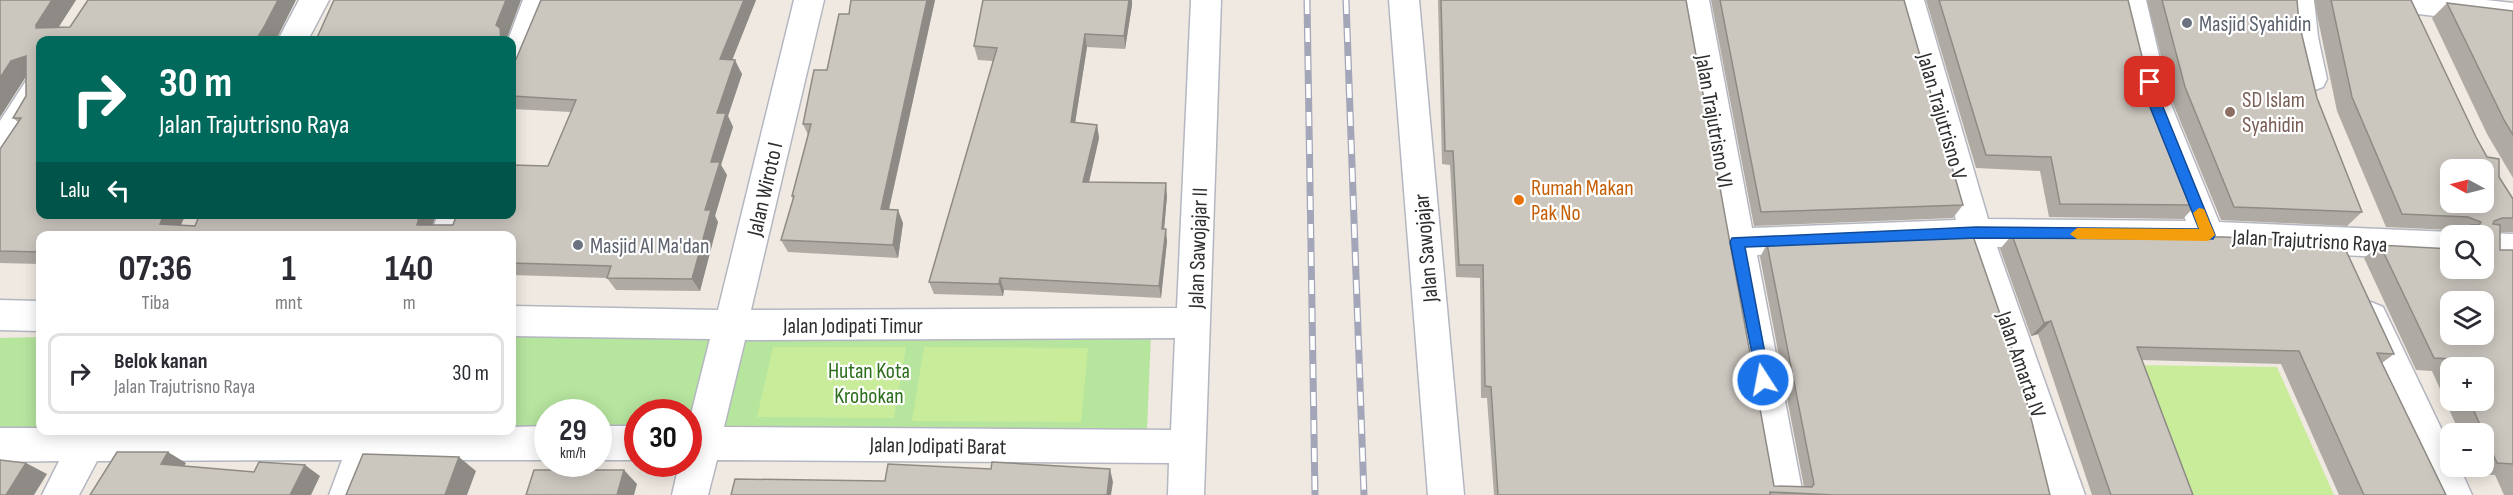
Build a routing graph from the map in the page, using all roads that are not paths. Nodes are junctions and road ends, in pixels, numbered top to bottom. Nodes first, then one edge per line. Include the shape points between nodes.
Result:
1 (314, 0) edge
2 (538, 0) edge
3 (809, 0) edge
4 (1206, 0) edge
5 (1404, 0) edge
6 (1694, 0) edge
7 (1909, 0) edge
8 (2131, 0) edge
9 (2299, 0) edge
10 (2400, 1) edge
11 (2513, 14) edge
12 (2422, 34) edge
13 (295, 36) edge
14 (516, 58) edge
15 (36, 90) edge
16 (2317, 101) edge
17 (0, 147) edge
18 (2360, 210) edge
19 (1976, 233) junction
20 (2208, 235) junction
21 (2336, 240) junction
22 (1737, 242) junction
23 (2373, 243) junction
24 (2440, 246) edge
25 (2494, 247) edge
26 (2513, 248) edge
27 (0, 315) edge
28 (36, 316) edge
29 (516, 321) edge
30 (1194, 323) junction
31 (732, 325) junction
32 (702, 426) edge
33 (369, 437) edge
34 (92, 438) edge
35 (702, 442) edge
36 (534, 443) edge
37 (0, 445) edge
38 (1188, 447) junction
39 (692, 477) edge
40 (60, 495) edge
41 (347, 495) edge
42 (690, 495) edge
43 (1186, 495) edge
44 (1446, 495) edge
45 (1785, 495) edge
46 (2067, 495) edge
47 (2454, 495) edge

1 - 13 street
2 - 14 street
3 - 31 street, Jalan Wiroto I
4 - 30 street, Jalan Sawojajar II
5 - 44 street, Jalan Sawojajar
6 - 22 street, Jalan Trajutrisno VI
7 - 19 street, Jalan Trajutrisno V
8 - 20 street via 2155,102
9 - 16 street via 2302,37
10 - 11 street
10 - 12 street
15 - 17 street
18 - 23 street
19 - 20 street, Jalan Trajutrisno Raya
19 - 22 street, Jalan Trajutrisno Raya
19 - 46 street, Jalan Amarta IV
20 - 21 street, Jalan Trajutrisno Raya
21 - 23 street, Jalan Trajutrisno Raya
21 - 47 street
22 - 45 street, Jalan Trajutrisno VI
23 - 24 street, Jalan Trajutrisno Raya
25 - 26 street
27 - 28 street
29 - 31 street, Jalan Jodipati Timur
30 - 31 street, Jalan Jodipati Timur
30 - 38 street, Jalan Sawojajar II
31 - 32 street, Jalan Wiroto I
33 - 34 street
33 - 36 street
33 - 41 street
34 - 37 street
34 - 40 street
35 - 38 street, Jalan Jodipati Barat
38 - 43 street, Jalan Sawojajar II
39 - 42 street, Jalan Wiroto I

